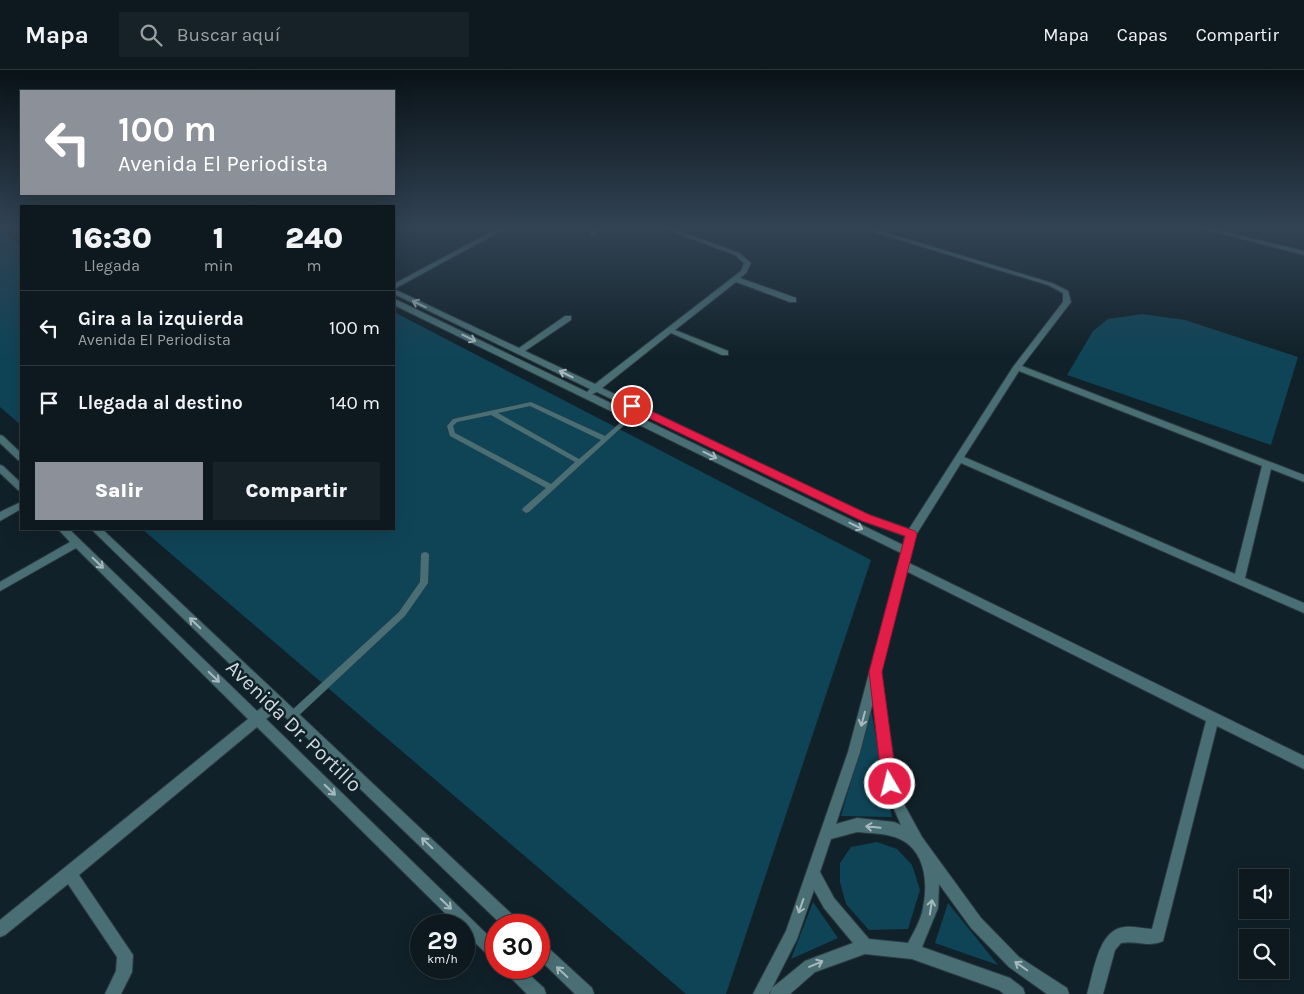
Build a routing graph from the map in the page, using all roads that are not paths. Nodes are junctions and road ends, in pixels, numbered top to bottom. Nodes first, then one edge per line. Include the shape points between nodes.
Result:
1 (426, 269) edge
2 (745, 269) edge
3 (1000, 269) edge
4 (735, 279) junction
5 (395, 286) edge
6 (395, 291) edge
7 (793, 300) dead end
8 (395, 302) edge
9 (568, 318) dead end
10 (670, 330) junction
11 (519, 351) junction
12 (725, 353) dead end
13 (1017, 367) junction
14 (596, 388) junction
15 (586, 395) junction
16 (491, 412) junction
17 (630, 417) junction
18 (0, 438) edge
19 (605, 439) junction
20 (20, 457) edge
21 (960, 459) junction
22 (580, 462) junction
23 (1267, 465) junction
24 (0, 468) edge
25 (1304, 479) edge
26 (20, 487) edge
27 (551, 487) junction
28 (20, 506) edge
29 (526, 510) dead end
30 (0, 517) edge
31 (64, 530) edge
32 (97, 530) edge
33 (911, 534) junction
34 (77, 543) junction
35 (907, 551) junction
36 (425, 555) dead end
37 (903, 565) junction
38 (1239, 580) junction
39 (0, 587) edge
40 (1304, 608) edge
41 (876, 672) junction
42 (278, 702) junction
43 (293, 715) junction
44 (1213, 718) junction
45 (257, 719) junction
46 (1304, 763) edge
47 (826, 834) junction
48 (917, 842) junction
49 (928, 856) junction
50 (813, 872) junction
51 (69, 873) junction
52 (501, 914) edge
53 (0, 930) edge
54 (485, 942) edge
55 (865, 946) junction
56 (912, 951) junction
57 (550, 960) edge
58 (522, 979) edge
59 (113, 994) edge
60 (538, 994) edge
61 (586, 994) edge
62 (761, 994) edge
63 (778, 994) edge
64 (1017, 994) edge
65 (1061, 994) edge
66 (1095, 994) edge

1 - 5 street
2 - 4 street
3 - 13 street via 1066,292 1067,302
4 - 7 street
4 - 10 street
11 -> 6 street
8 -> 15 street
9 - 11 street
10 - 12 street
10 - 14 street
14 -> 11 street
13 - 21 street
13 - 23 street
14 - 15 street
14 - 33 street via 866,518
15 - 17 street
16 - 19 lane via 531,404
16 - 22 lane
16 - 27 lane via 455,420 450,426 452,434
17 - 19 lane
17 -> 35 street
18 - 20 street
19 - 22 lane
21 - 33 street
21 - 38 street
22 - 27 lane
23 - 25 street
23 - 38 street
24 - 26 street
27 - 29 lane
28 - 30 street
31 - 34 street, Avenida Dr. Portillo
42 -> 32 street, Avenida Dr. Portillo
33 - 35 street
34 - 39 street
34 -> 45 street, Avenida Dr. Portillo
35 - 37 street
36 - 43 lane via 424,583 402,614
37 - 41 street
37 - 44 street
38 - 40 street
41 -> 47 street via 854,752
41 - 48 street via 890,784
42 - 43 street, Avenida Dr. Portillo
42 - 45 street
52 -> 43 street, Avenida Dr. Portillo
44 - 46 street
44 - 66 street via 1158,936 1117,936 1109,946
45 - 51 street
45 -> 54 street, Avenida Dr. Portillo
48 -> 47 street via 894,829 856,825
47 - 50 street
48 - 49 street
56 -> 49 street via 929,918 934,890
65 -> 49 street via 1014,962 976,923
50 - 55 street via 829,903
50 -> 62 street via 792,934
51 - 53 street
51 - 59 street via 125,955 124,972
55 - 56 street
63 -> 55 street via 810,966
56 - 64 street via 1004,984
61 -> 57 street
58 - 60 street

